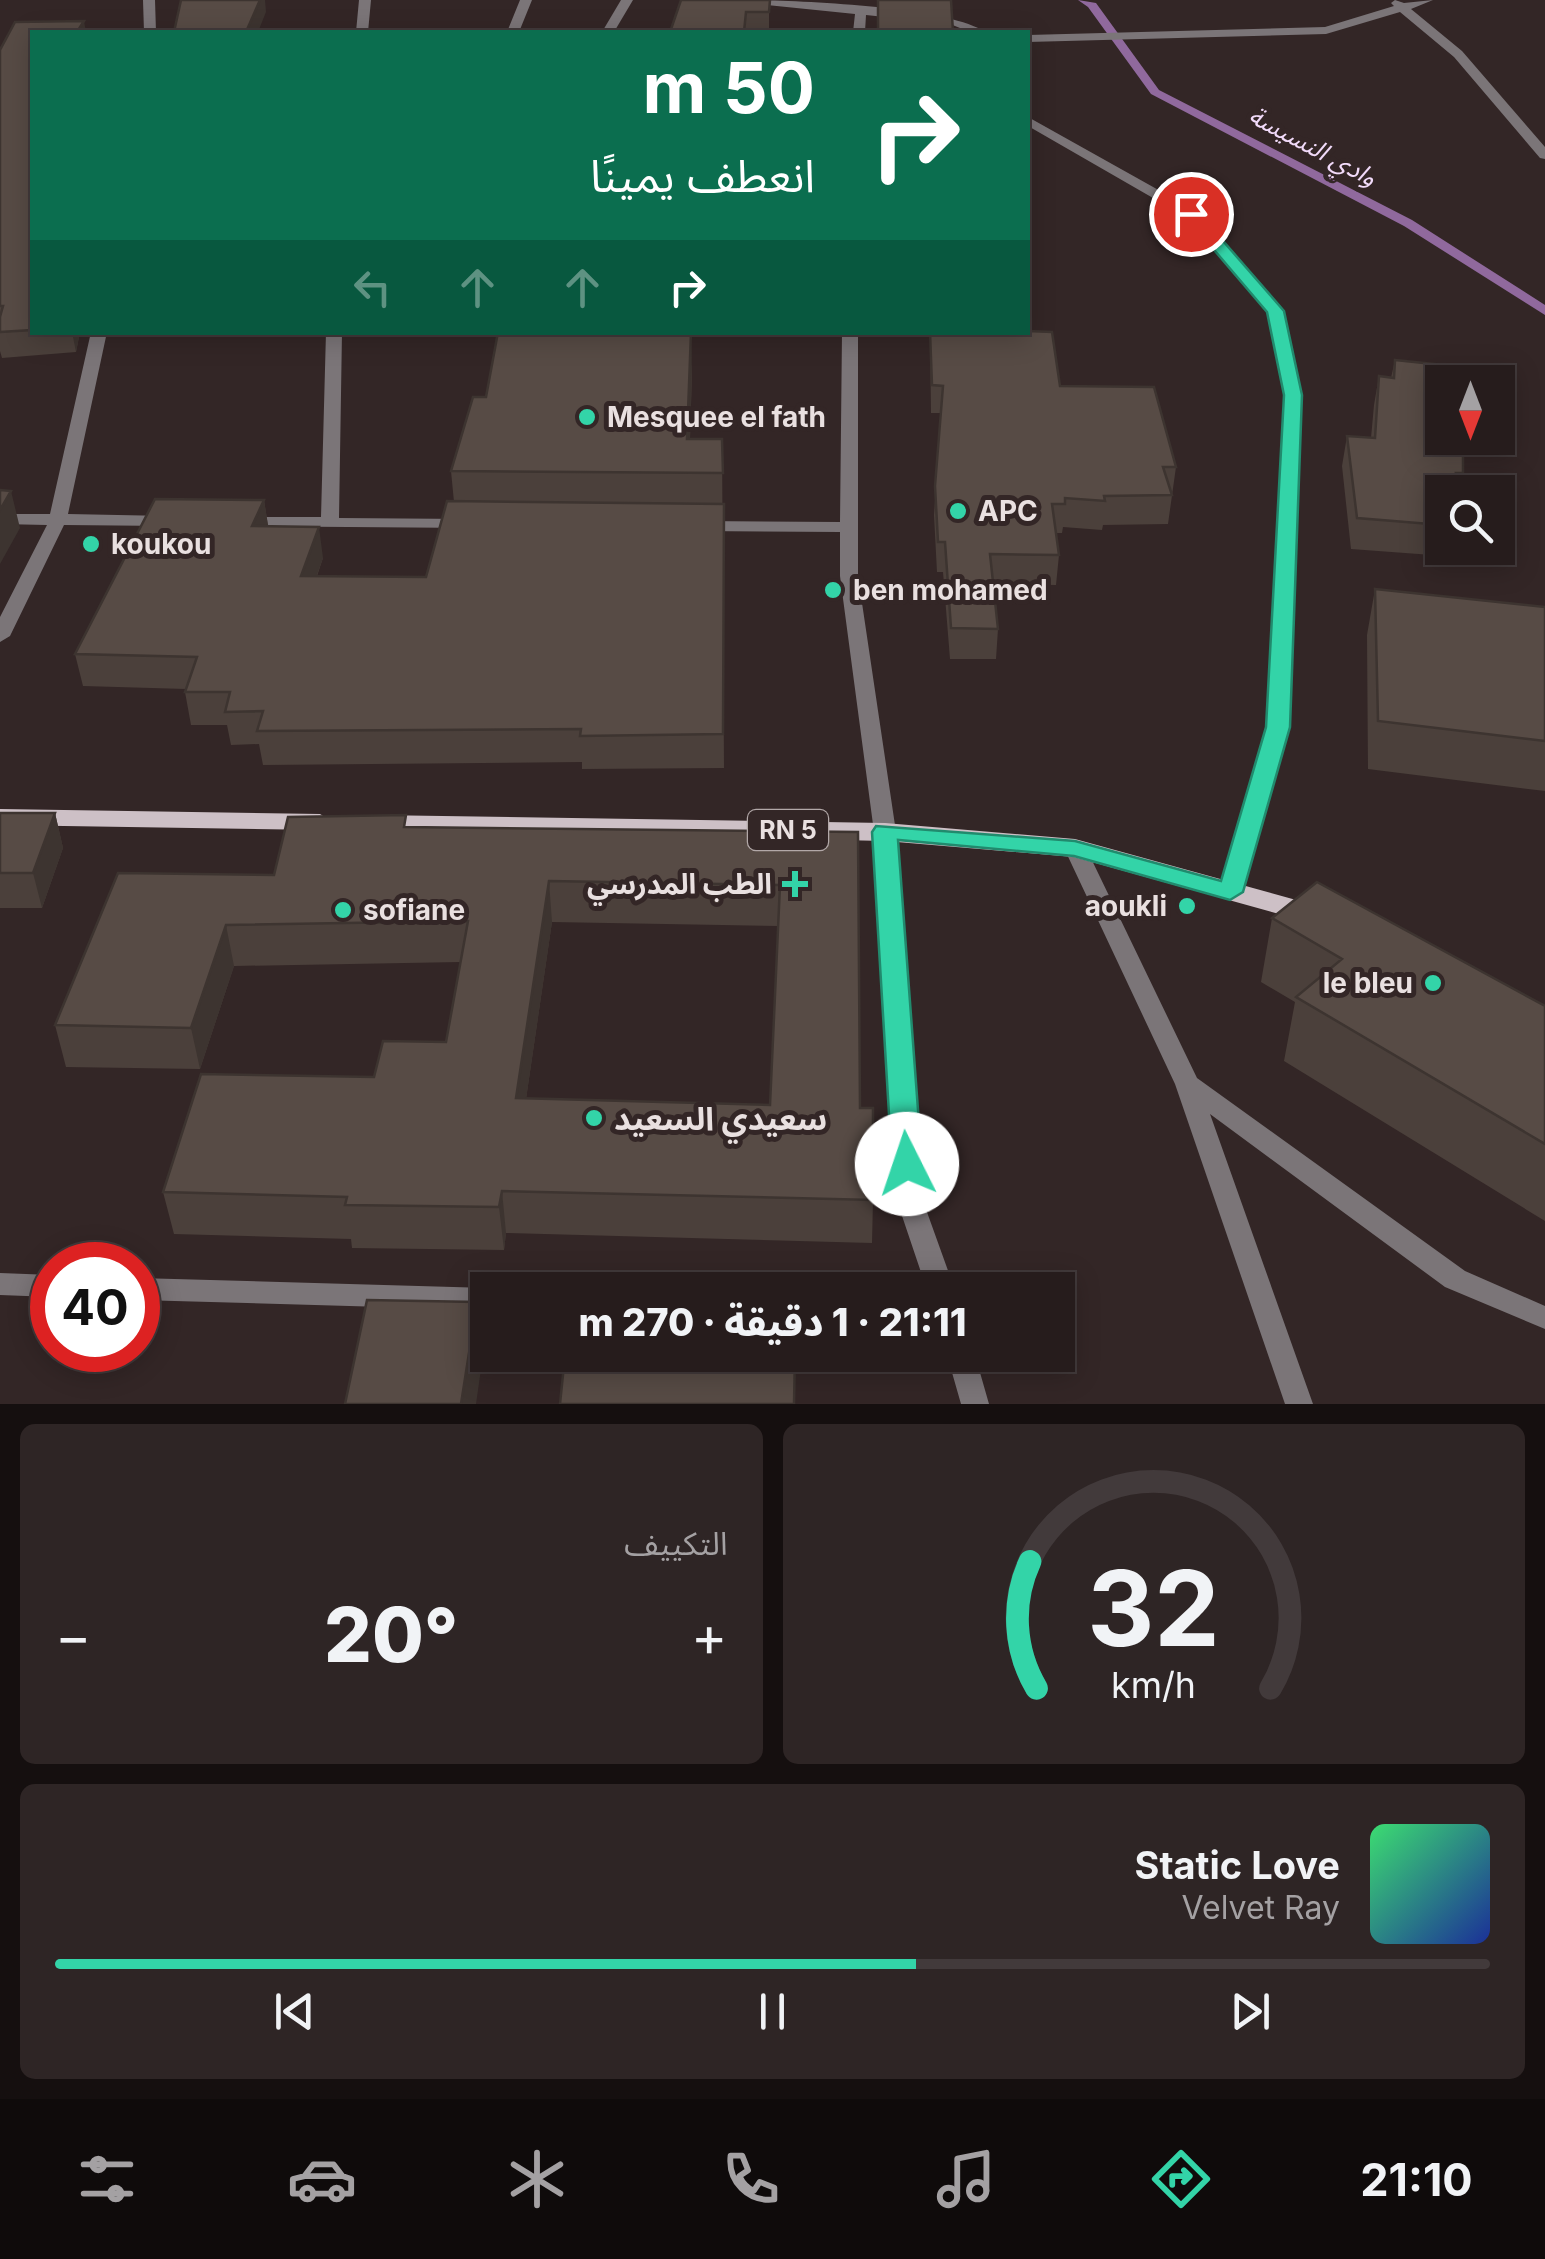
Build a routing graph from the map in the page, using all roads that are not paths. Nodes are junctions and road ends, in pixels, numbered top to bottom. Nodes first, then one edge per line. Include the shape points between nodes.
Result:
1 (149, 0) edge
2 (365, 0) edge
3 (526, 0) edge
4 (627, 0) edge
5 (747, 0) edge
6 (1427, 0) edge
7 (1397, 4) edge
8 (860, 10) junction
9 (150, 30) edge
10 (362, 30) edge
11 (514, 30) edge
12 (609, 30) edge
13 (859, 30) edge
14 (975, 30) edge
15 (1030, 40) edge
16 (1030, 122) edge
17 (1545, 155) edge
18 (97, 335) edge
19 (334, 335) edge
20 (850, 335) edge
21 (0, 519) edge
22 (58, 520) junction
23 (330, 522) junction
24 (484, 524) edge
25 (676, 526) edge
26 (850, 527) junction
27 (0, 636) edge
28 (0, 817) edge
29 (885, 832) junction
30 (1075, 848) junction
31 (1230, 892) junction
32 (1337, 923) edge
33 (1187, 1084) junction
34 (935, 1272) edge
35 (0, 1284) edge
36 (30, 1285) edge
37 (160, 1289) edge
38 (470, 1298) edge
39 (1545, 1318) edge
40 (966, 1372) edge
41 (975, 1404) edge
42 (1298, 1404) edge

1 - 9 street
2 - 10 street
3 - 11 street
4 - 12 street
5 - 8 street
6 - 7 street
7 - 15 street via 1326,30
7 - 17 street via 1458,54
8 - 13 street
8 - 14 street
16 - 31 street via 1191,214 1276,311 1293,395 1278,727
18 - 22 street
19 - 23 street
20 - 26 street
21 - 22 street
22 - 23 street
22 - 27 street
23 - 24 street
25 - 26 street
26 - 29 street via 850,576
28 - 29 main road, RN 5
29 - 30 main road, RN 5
29 - 34 street via 910,1200
30 - 31 main road, RN 5
30 - 33 street
31 - 32 main road, RN 5
33 - 39 street via 1455,1278
33 - 42 street
35 - 36 street
37 - 38 street
40 - 41 street

